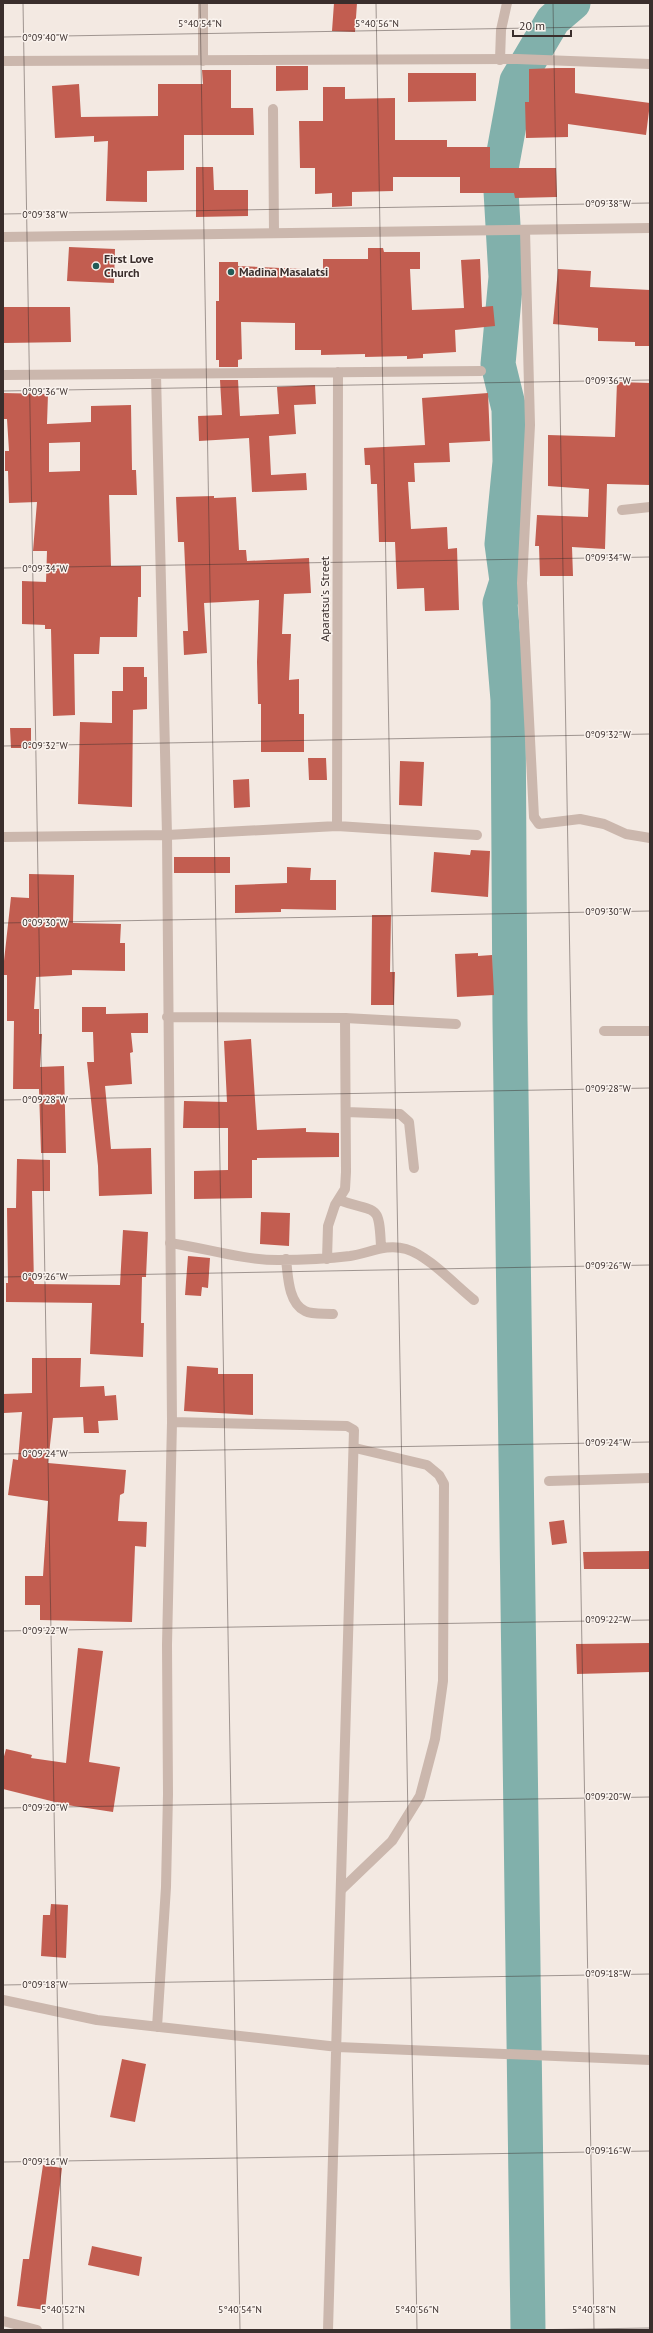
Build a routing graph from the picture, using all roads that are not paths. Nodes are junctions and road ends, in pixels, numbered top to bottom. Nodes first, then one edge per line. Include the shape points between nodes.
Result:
1 (203, 3) edge
2 (507, 3) edge
3 (500, 60) junction
4 (3, 61) edge
5 (203, 61) junction
6 (650, 64) edge
7 (273, 109) dead end
8 (650, 228) edge
9 (521, 230) junction
10 (274, 233) junction
11 (3, 237) edge
12 (481, 371) dead end
13 (338, 372) junction
14 (156, 374) junction
15 (3, 375) edge
16 (650, 507) edge
17 (622, 510) dead end
18 (337, 826) junction
19 (166, 835) junction
20 (477, 835) dead end
21 (3, 837) edge
22 (650, 838) edge
23 (167, 1017) junction
24 (345, 1018) junction
25 (456, 1024) dead end
26 (604, 1031) dead end
27 (650, 1031) edge
28 (346, 1112) junction
29 (414, 1168) dead end
30 (339, 1200) junction
31 (170, 1243) junction
32 (382, 1247) junction
33 (286, 1259) junction
34 (327, 1259) junction
35 (474, 1300) dead end
36 (333, 1314) dead end
37 (172, 1422) junction
38 (355, 1448) junction
39 (650, 1478) edge
40 (549, 1481) dead end
41 (342, 1889) junction
42 (3, 2000) edge
43 (157, 2026) junction
44 (338, 2047) junction
45 (650, 2060) edge
46 (3, 2321) edge
47 (38, 2330) edge
48 (328, 2330) edge

1 - 5 street
2 - 3 street via 501,30
3 - 5 street
3 - 6 street via 545,59
4 - 5 street
7 - 10 street
8 - 9 street
9 - 10 street
9 - 22 street via 530,425 522,583 534,816 539,824 580,819 604,824 626,834
10 - 11 street
12 - 13 street
13 - 14 street
13 - 18 street, Aparatsu’s Street
14 - 15 street
14 - 19 street
16 - 17 street
18 - 19 street
18 - 20 street
19 - 21 street
19 - 23 street
23 - 24 street
23 - 31 street
24 - 25 street
24 - 28 street
26 - 27 street
28 - 29 street via 400,1114 405,1117 409,1122
28 - 30 street via 346,1183
30 - 32 street via 370,1208 377,1213
30 - 34 street via 328,1226
31 - 33 street via 242,1256
31 - 37 street
32 - 34 street via 360,1255
32 - 35 street via 394,1246 423,1258
33 - 34 street
33 - 36 street via 290,1289 300,1307 312,1313
37 - 38 street via 347,1426 354,1430
37 - 43 street via 167,1645 166,1880
38 - 41 street
38 - 41 street via 427,1465 439,1475 444,1484 443,1681 435,1739 420,1796 392,1841
39 - 40 street
41 - 44 street
42 - 43 street via 97,2020
43 - 44 street
44 - 45 street
44 - 48 street
46 - 47 street

